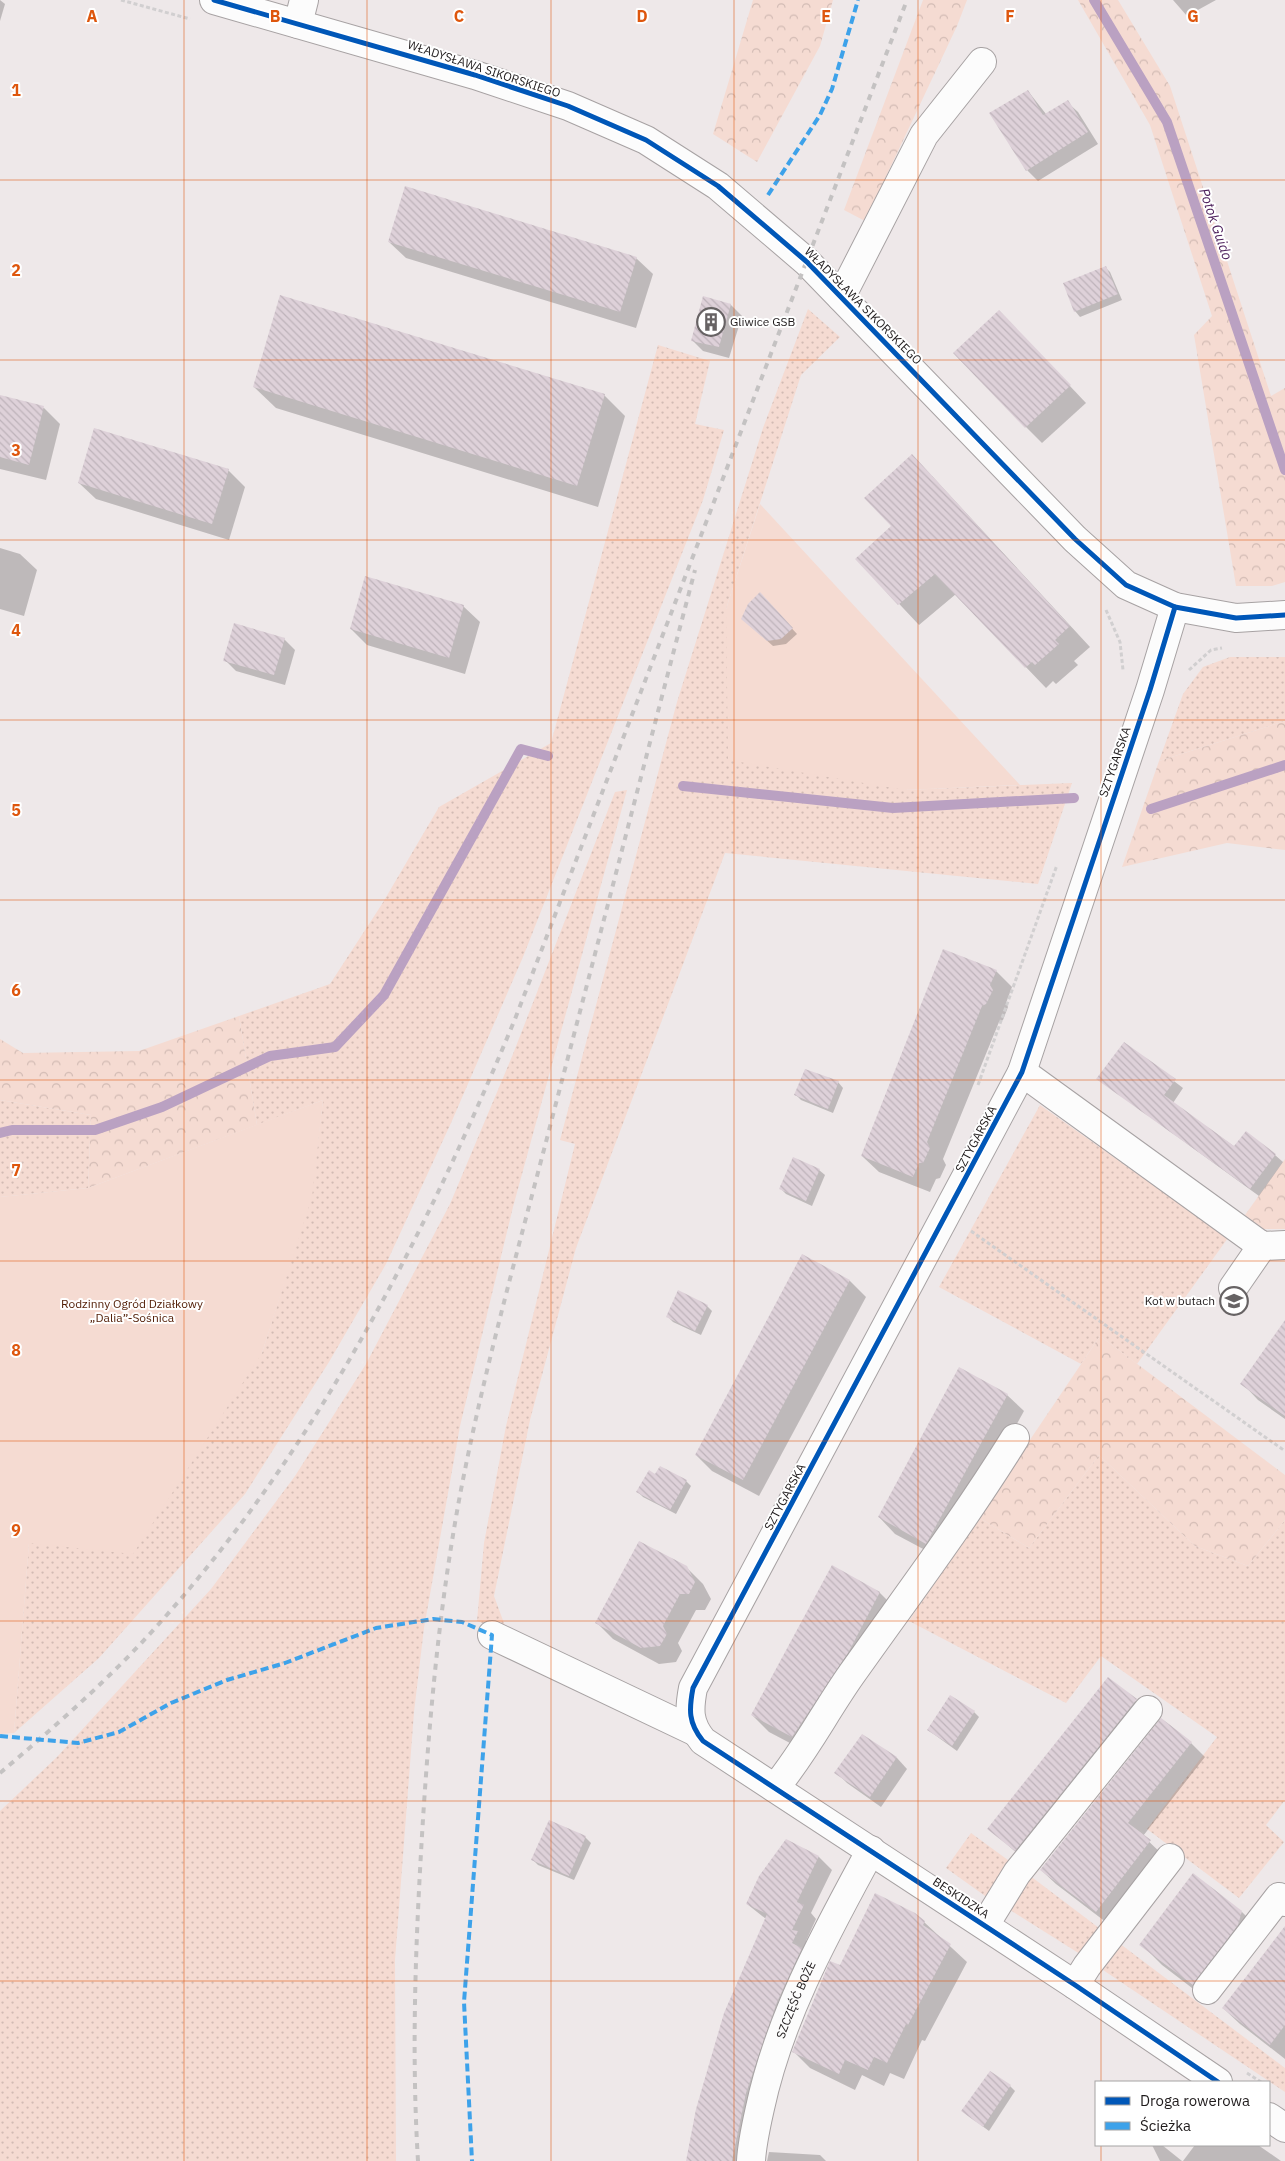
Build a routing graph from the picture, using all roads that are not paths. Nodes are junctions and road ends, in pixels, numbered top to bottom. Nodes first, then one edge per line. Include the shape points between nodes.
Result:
1 (214, 0) edge
2 (301, 12) edge
3 (982, 62) dead end
4 (841, 297) junction
5 (1175, 607) junction
6 (1283, 616) edge
7 (1022, 1072) junction
8 (1274, 1245) edge
9 (1233, 1288) dead end
10 (1015, 1438) dead end
11 (492, 1635) dead end
12 (1148, 1710) dead end
13 (694, 1730) junction
14 (775, 1788) junction
15 (871, 1850) junction
16 (1170, 1858) dead end
17 (1285, 1902) edge
18 (985, 1925) junction
19 (1075, 1985) junction
20 (1207, 1990) dead end
21 (1217, 2081) edge
22 (1270, 2118) edge
23 (1285, 2128) edge
24 (751, 2161) edge

1 - 2 street, WŁADYSŁAWA SIKORSKIEGO
2 - 4 street, WŁADYSŁAWA SIKORSKIEGO via 568,106 646,140 718,186 807,262
3 - 4 street via 924,135
4 - 5 street, WŁADYSŁAWA SIKORSKIEGO via 1075,539 1126,585
5 - 6 street, WŁADYSŁAWA SIKORSKIEGO via 1236,618
5 - 7 street, SZTYGARSKA
7 - 8 street
7 - 13 street, SZTYGARSKA via 693,1688 689,1708
8 - 9 street
10 - 14 street via 982,1491 847,1680
11 - 13 street, BESKIDZKA
12 - 18 street via 1017,1874
13 - 14 street, BESKIDZKA via 703,1741
14 - 15 street, BESKIDZKA
15 - 18 street, BESKIDZKA
15 - 24 street, SZCZĘŚĆ BOŻE via 809,1965 785,2021 766,2079
16 - 19 street
17 - 20 street via 1279,1897
18 - 19 street, BESKIDZKA
19 - 21 street, BESKIDZKA
22 - 23 street

